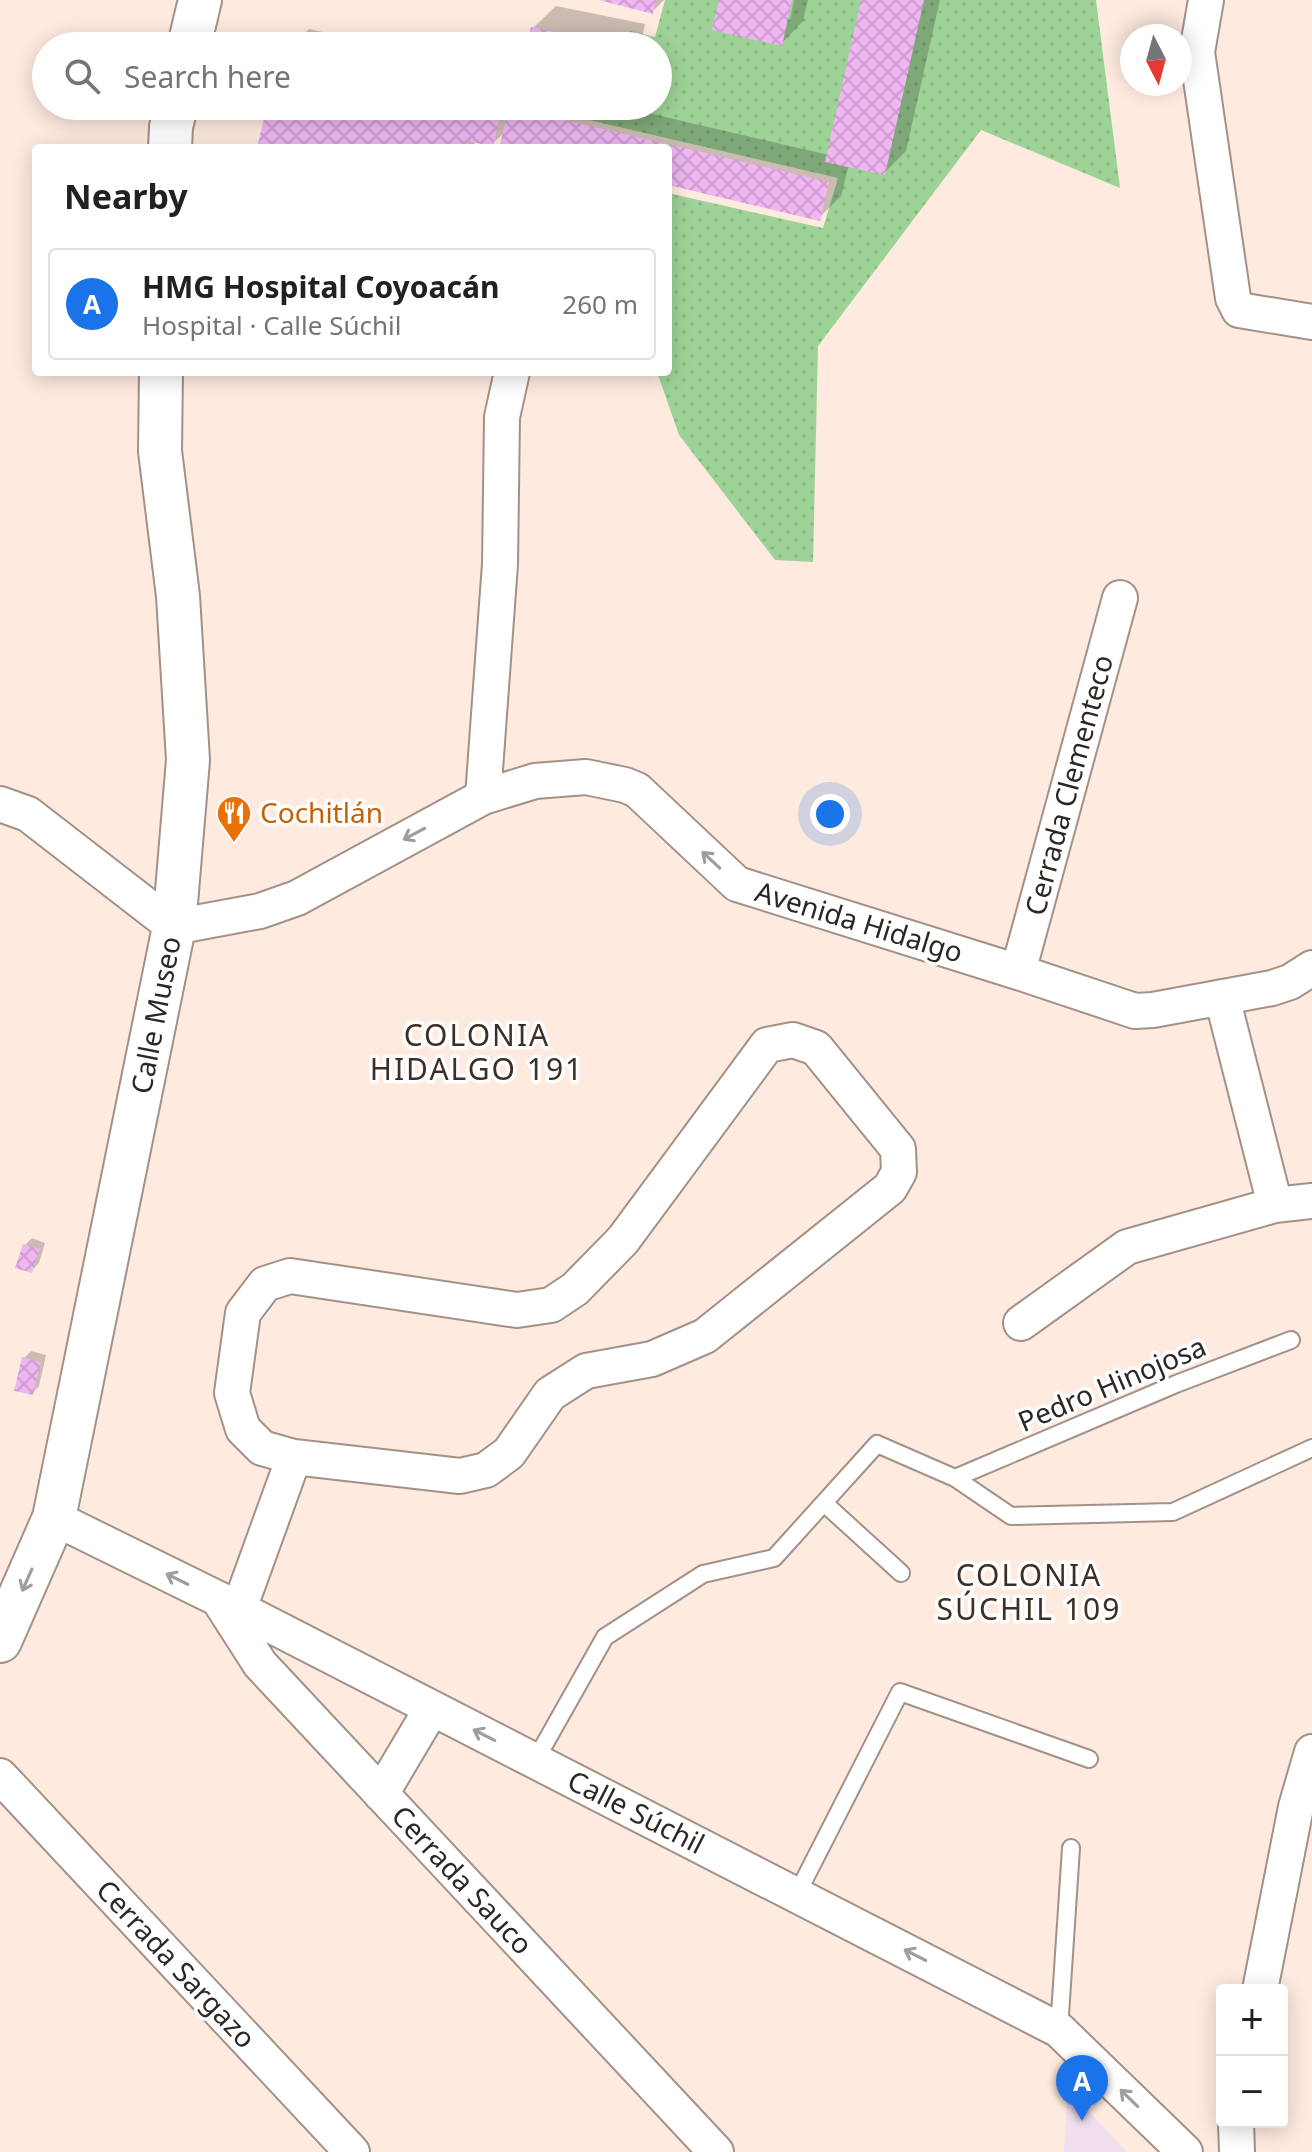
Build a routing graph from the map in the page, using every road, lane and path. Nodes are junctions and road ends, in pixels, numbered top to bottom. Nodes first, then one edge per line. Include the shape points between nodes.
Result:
1 (200, 0) edge
2 (1206, 0) edge
3 (192, 32) edge
4 (173, 120) edge
5 (170, 144) edge
6 (1312, 322) edge
7 (161, 376) edge
8 (511, 376) edge
9 (1120, 598) dead end
10 (483, 797) junction
11 (0, 804) edge
12 (174, 927) junction
13 (1312, 968) edge
14 (1018, 972) junction
15 (1222, 997) junction
16 (1312, 1201) edge
17 (1275, 1205) junction
18 (1021, 1323) dead end
19 (1291, 1340) dead end
20 (1312, 1448) edge
21 (294, 1457) junction
22 (955, 1478) junction
23 (824, 1503) junction
24 (54, 1518) junction
25 (901, 1573) dead end
26 (229, 1605) junction
27 (0, 1641) edge
28 (432, 1708) junction
29 (1312, 1752) edge
30 (1089, 1759) dead end
31 (535, 1761) junction
32 (0, 1776) edge
33 (381, 1794) junction
34 (1071, 1848) dead end
35 (797, 1894) junction
36 (1261, 1984) edge
37 (1059, 2030) junction
38 (1236, 2128) edge
39 (352, 2152) edge
40 (716, 2152) edge
41 (1185, 2152) edge
42 (1237, 2152) edge

1 - 3 street
2 - 6 street via 1197,52 1233,298 1239,310
4 - 5 street
7 - 12 street, Calle Museo via 160,451 178,596 188,760
8 - 10 street via 502,417 500,564
9 - 14 street, Cerrada Clementeco
10 -> 12 street, Avenida Hidalgo via 297,898 260,911
14 -> 10 street, Avenida Hidalgo via 737,884 637,790 625,785 586,777 535,781
11 - 12 street via 28,814
12 - 24 street, Calle Museo
13 - 15 street, Avenida Hidalgo via 1272,988
14 - 15 street, Avenida Hidalgo via 1135,1011
15 - 17 street
16 - 17 street
17 - 18 street via 1127,1247
19 - 22 lane, Pedro Hinojosa
20 - 22 lane via 1173,1512 1011,1516
21 - 21 street via 460,1476 486,1470 509,1453 550,1394 586,1371 652,1359 705,1336 890,1188 899,1172 898,1149 816,1048 793,1040 767,1045 623,1240 575,1289 551,1305 517,1310 290,1276 265,1284 243,1313 232,1393 243,1429 262,1448
21 - 26 street
22 - 23 lane via 877,1444
23 - 25 lane
23 - 31 lane via 774,1558 703,1574 605,1637
26 -> 24 street, Calle Súchil
24 -> 27 street, Calle Museo
26 - 28 street, Calle Súchil
26 - 33 street, Cerrada Sauco via 260,1664
31 -> 28 street, Calle Súchil
28 - 33 street
29 - 36 street
30 - 35 lane via 900,1692
31 - 35 street, Calle Súchil
32 - 39 street, Cerrada Sargazo
33 - 40 street, Cerrada Sauco
34 - 37 lane
37 -> 35 street, Calle Súchil
41 -> 37 street, Calle Súchil
38 - 42 street

